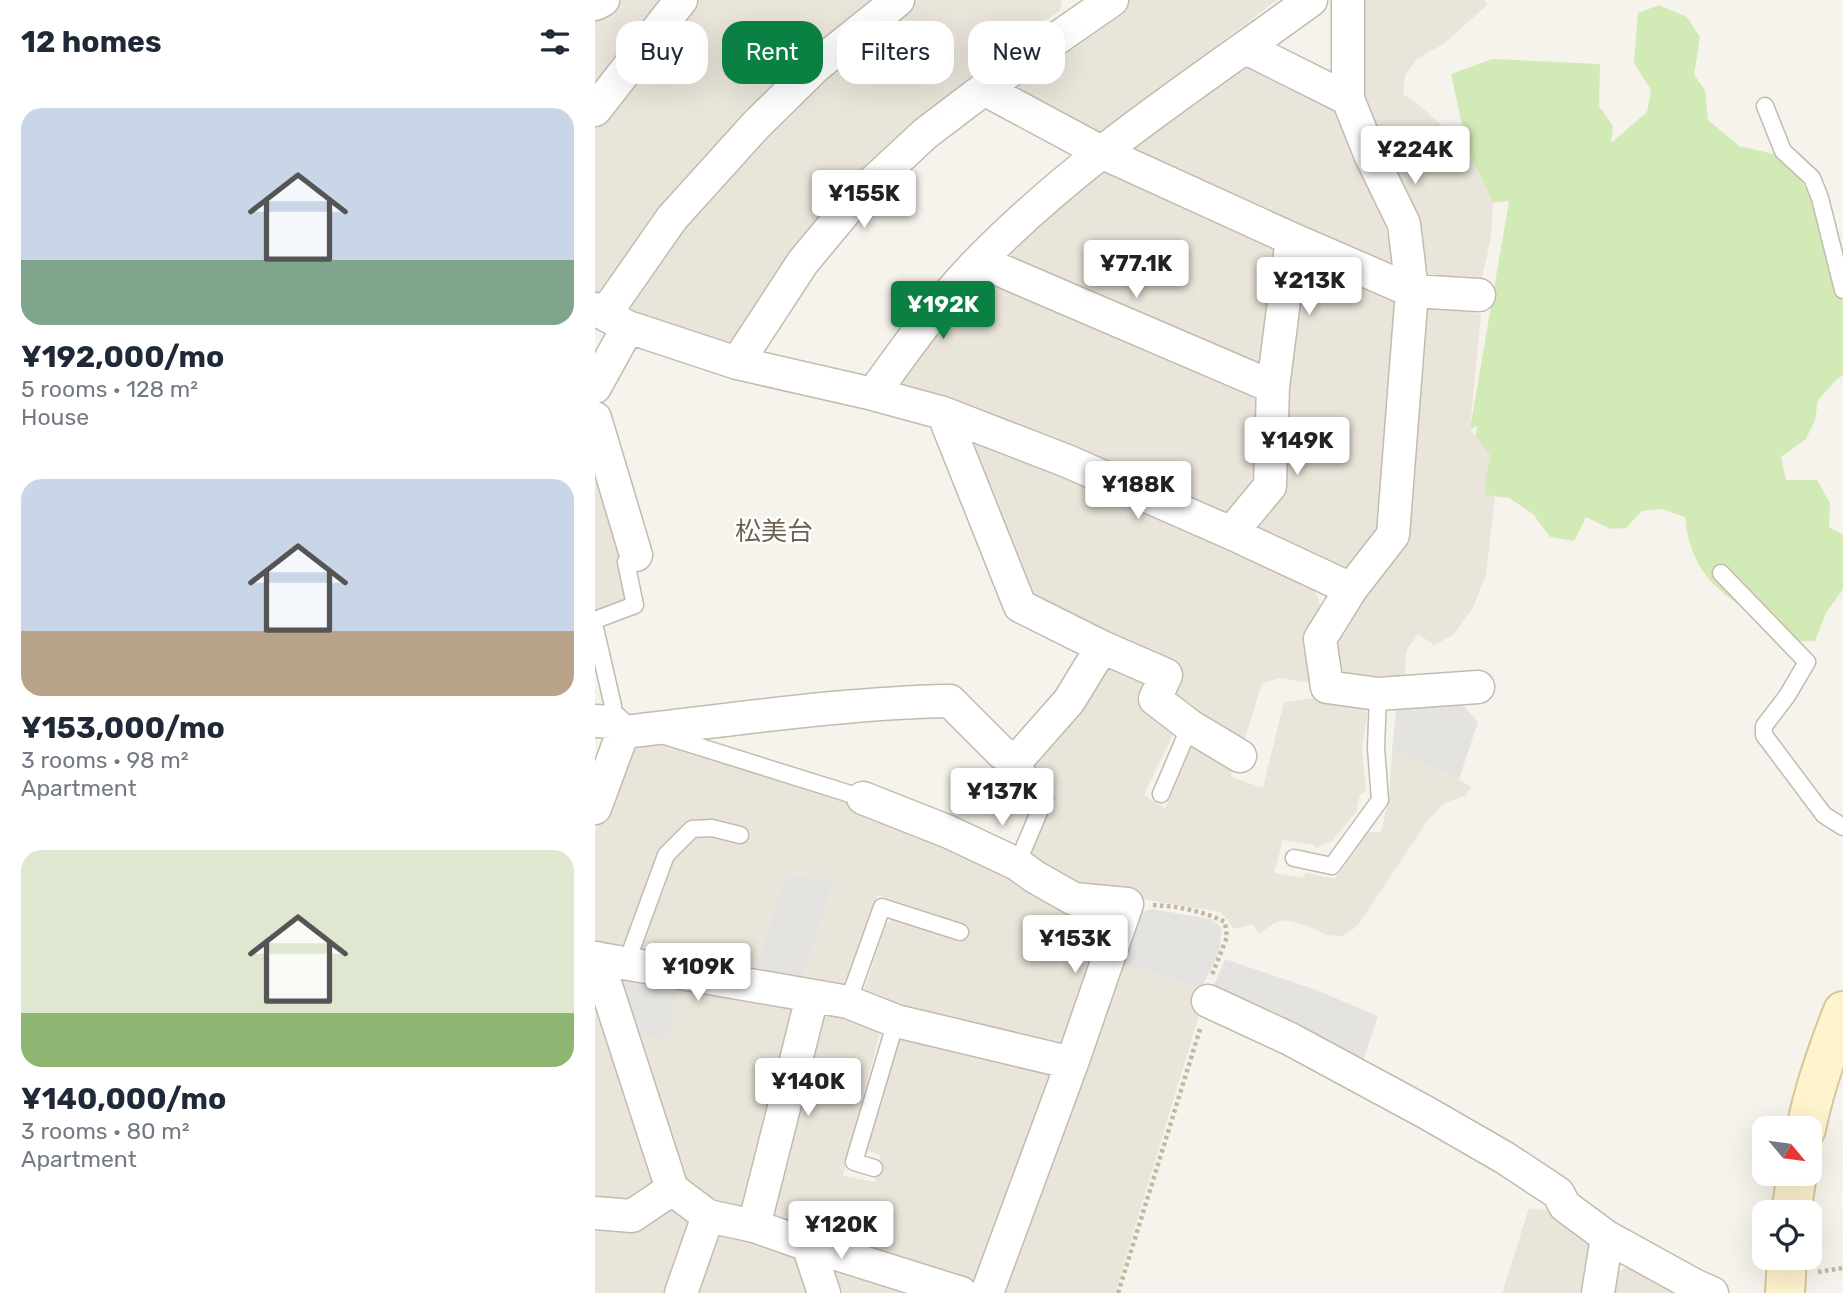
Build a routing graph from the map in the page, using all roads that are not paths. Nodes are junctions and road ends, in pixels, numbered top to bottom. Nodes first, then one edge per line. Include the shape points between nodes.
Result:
1 (604, 0) edge
2 (681, 0) edge
3 (898, 0) edge
4 (1311, 0) edge
5 (1348, 0) edge
6 (1098, 3) edge
7 (595, 4) edge
8 (1246, 48) junction
9 (985, 89) junction
10 (1348, 99) junction
11 (1765, 106) dead end
12 (595, 110) edge
13 (1101, 152) junction
14 (1292, 239) junction
15 (979, 261) junction
16 (1843, 290) edge
17 (1412, 291) junction
18 (1479, 295) dead end
19 (610, 317) edge
20 (737, 363) junction
21 (595, 387) edge
22 (1273, 387) junction
23 (873, 394) junction
24 (943, 413) junction
25 (595, 418) edge
26 (1231, 533) junction
27 (636, 555) joint
28 (1721, 573) dead end
29 (1350, 589) junction
30 (595, 620) edge
31 (595, 628) edge
32 (1102, 646) junction
33 (1478, 687) dead end
34 (1378, 694) junction
35 (620, 726) edge
36 (1190, 726) junction
37 (1240, 756) dead end
38 (1017, 760) junction
39 (1161, 794) dead end
40 (863, 798) joint
41 (595, 808) edge
42 (1843, 827) edge
43 (740, 835) dead end
44 (1294, 858) dead end
45 (1017, 864) junction
46 (960, 932) dead end
47 (606, 960) edge
48 (811, 997) junction
49 (1209, 1001) road end
50 (848, 1002) junction
51 (1843, 1010) edge
52 (895, 1021) junction
53 (1072, 1063) junction
54 (1809, 1116) edge
55 (874, 1168) dead end
56 (672, 1189) junction
57 (595, 1213) edge
58 (708, 1216) junction
59 (754, 1226) junction
60 (1607, 1237) junction
61 (808, 1245) junction
62 (1786, 1270) edge
63 (681, 1293) edge
64 (824, 1293) edge
65 (961, 1293) edge
66 (986, 1293) edge
67 (1598, 1293) edge
68 (1712, 1293) edge
69 (1785, 1293) edge

1 - 7 street
2 - 12 street
3 - 19 street via 816,66 757,124 672,218
4 - 8 street
5 - 10 street
6 - 9 street
8 - 10 street
8 - 13 street
9 - 13 street
9 - 20 street via 926,133 859,195 803,262
10 - 17 street via 1404,224
11 - 16 lane via 1783,151 1812,178
13 - 14 street
13 - 15 street
14 - 17 street
14 - 22 street
15 - 22 street
15 - 23 street via 926,319
17 - 18 street
17 - 29 street via 1393,535
19 - 20 street
19 - 21 street
20 - 23 street
22 - 26 street via 1270,486
23 - 24 street
24 - 26 street
24 - 32 street via 1020,606
25 - 27 street
26 - 29 street
27 - 30 lane via 627,562 635,605
28 - 42 lane via 1807,662 1763,726 1764,735 1824,815
29 - 34 street via 1320,639 1327,687
31 - 35 lane
32 - 36 street via 1166,675 1156,699
32 - 38 street via 1069,701
33 - 34 street
34 - 44 lane via 1380,800 1332,866
35 - 38 street via 950,701 1002,753
35 - 40 lane
35 - 41 street
36 - 37 street
36 - 39 lane
38 - 45 lane via 1045,798
40 - 45 street
43 - 47 lane via 692,829 666,855
45 - 53 street via 1075,899 1128,904
46 - 50 lane via 883,907
47 - 48 street
47 - 56 street
48 - 50 street
48 - 59 street
49 - 60 street via 1290,1039 1505,1158 1557,1193 1565,1206
50 - 52 street
51 - 54 street
52 - 53 street
52 - 55 lane via 854,1163
53 - 66 street
56 - 57 street via 632,1216
56 - 58 street
58 - 59 street
58 - 63 street
59 - 61 street
60 - 67 street
60 - 68 street
61 - 64 street
61 - 65 street
62 - 69 street

